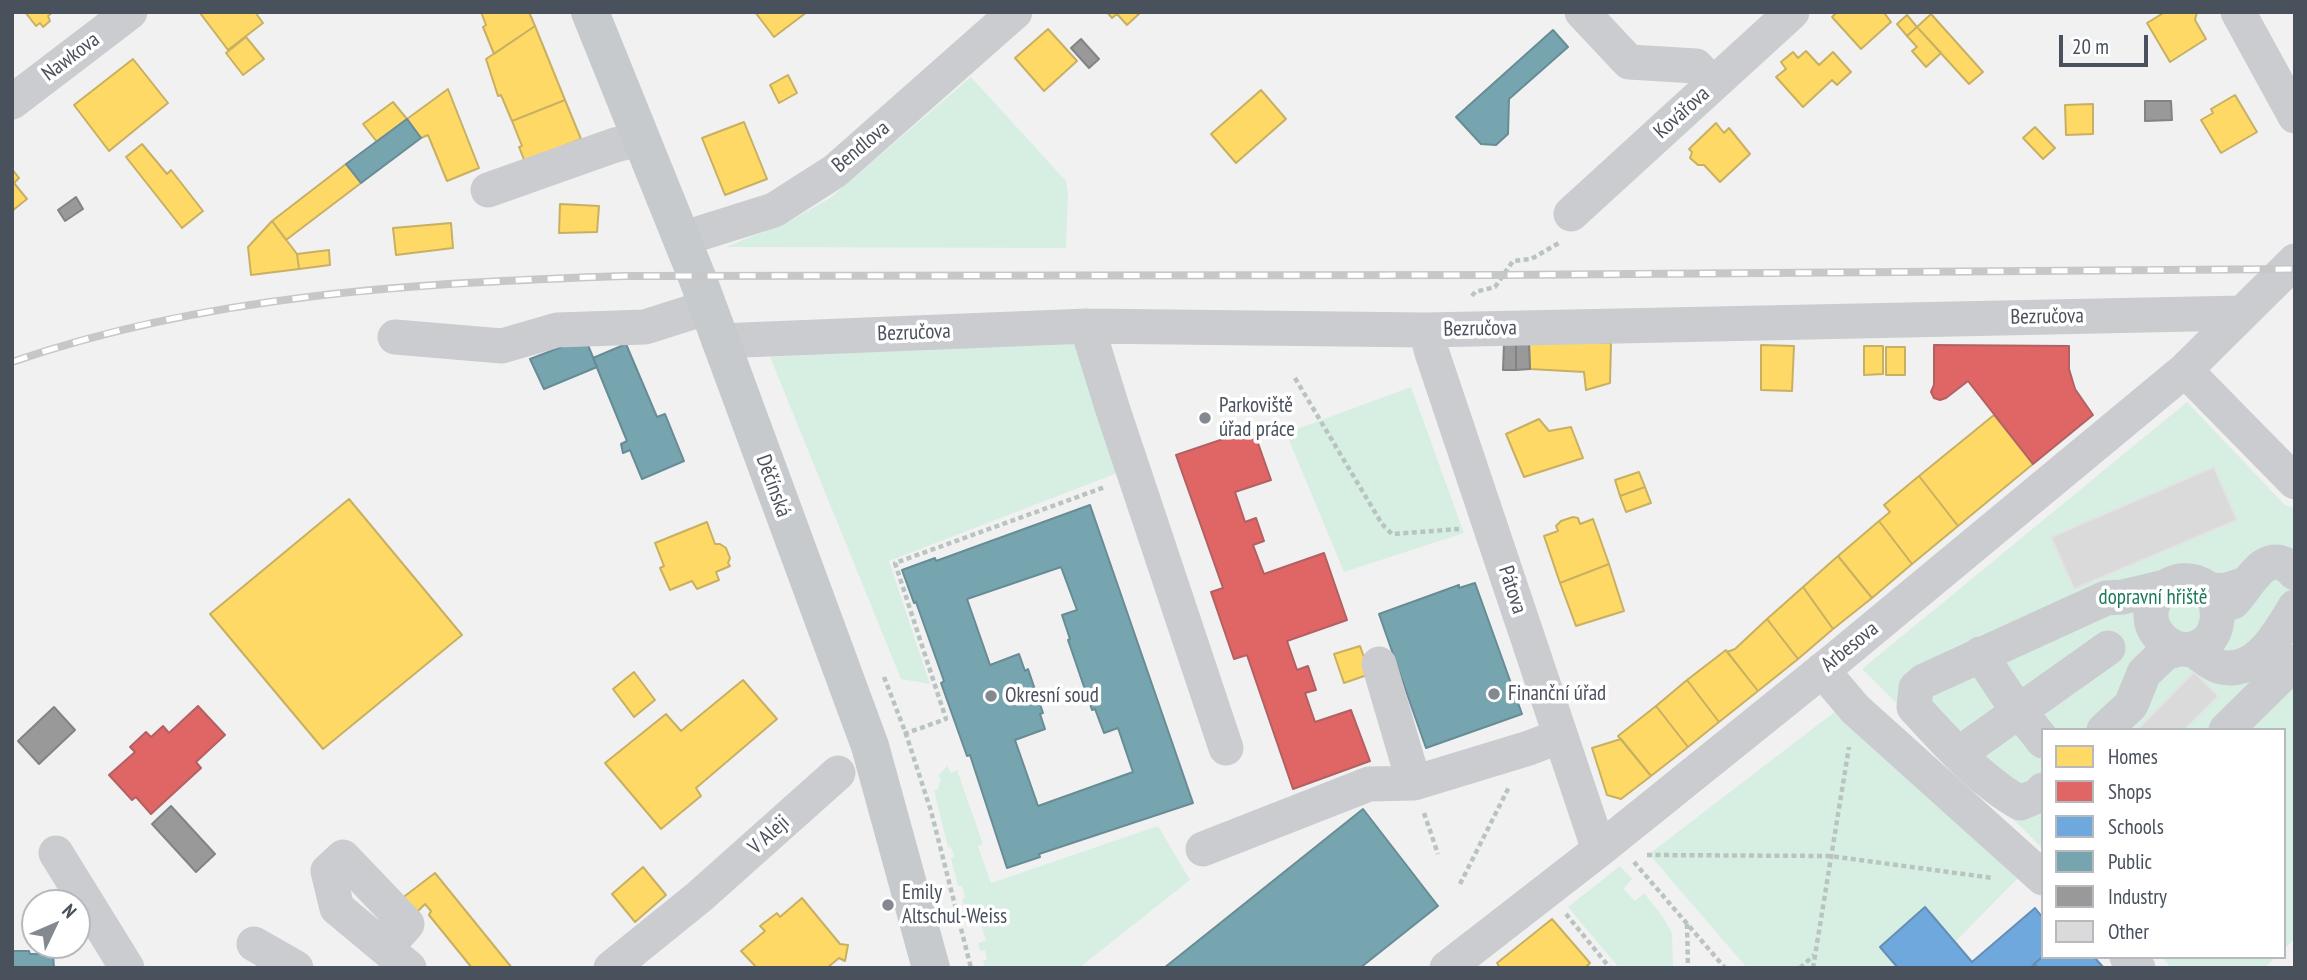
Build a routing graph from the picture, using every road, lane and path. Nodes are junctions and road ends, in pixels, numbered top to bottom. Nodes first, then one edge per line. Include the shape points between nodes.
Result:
1 (130, 12) edge
2 (590, 12) edge
3 (1015, 12) edge
4 (1582, 12) edge
5 (1792, 12) edge
6 (2238, 12) edge
7 (1713, 84) junction
8 (12, 102) edge
9 (2295, 116) edge
10 (640, 139) junction
11 (488, 190) dead end
12 (1571, 214) joint
13 (682, 239) junction
14 (2295, 261) edge
15 (2242, 313) junction
16 (714, 324) junction
17 (1087, 326) junction
18 (1438, 329) junction
19 (395, 337) dead end
20 (2185, 370) junction
21 (1295, 378) dead end
22 (1135, 476) junction
23 (2295, 482) edge
24 (1472, 528) dead end
25 (2295, 573) edge
26 (2295, 607) edge
27 (2084, 610) junction
28 (2179, 618) junction
29 (2108, 648) junction
30 (1980, 654) junction
31 (2295, 662) edge
32 (1379, 664) dead end
33 (1822, 670) junction
34 (2144, 676) junction
35 (1855, 709) junction
36 (2018, 710) junction
37 (2106, 728) edge
38 (2228, 728) edge
39 (2041, 739) edge
40 (1544, 742) junction
41 (1226, 748) dead end
42 (1960, 753) junction
43 (838, 773) dead end
44 (1414, 783) junction
45 (2041, 792) edge
46 (1203, 849) dead end
47 (1613, 852) junction
48 (56, 853) dead end
49 (1438, 854) dead end
50 (1641, 855) dead end
51 (1830, 856) junction
52 (2041, 876) edge
53 (2003, 879) dead end
54 (1460, 884) dead end
55 (1560, 908) dead end
56 (1687, 923) junction
57 (254, 944) dead end
58 (1815, 954) junction
59 (127, 968) edge
60 (296, 968) edge
61 (611, 968) edge
62 (931, 968) edge
63 (971, 968) edge
64 (1447, 968) edge
65 (1610, 968) edge
66 (1688, 968) edge
67 (1725, 968) edge
68 (1800, 968) edge
69 (1813, 968) edge

1 - 8 street, Nawkova
2 - 10 main road, Děčínská
3 - 13 street, Bendlova via 835,171 774,210
4 - 7 street via 1629,62 1696,66
5 - 7 street, Kovářova
6 - 9 street
7 - 12 street, Kovářova
10 - 11 street
10 - 13 main road, Děčínská
12 - 18 path via 1562,241 1531,259 1514,261 1495,287 1475,292
13 - 16 main road, Děčínská
14 - 15 street, Arbesova
15 - 18 street, Bezručova
15 - 20 street, Arbesova
16 - 17 street, Bezručova
16 - 19 street, Bezručova via 557,330 502,346
16 - 62 main road, Děčínská via 870,746
17 - 18 street, Bezručova
17 - 22 street
18 - 40 street, Pátova
20 - 23 street
20 - 33 street, Arbesova
21 - 24 path via 1392,534
22 - 41 street
22 - 63 path via 895,563 946,719 906,734
25 - 28 street via 2277,561 2267,564 2245,584
26 - 28 street via 2263,652 2246,665 2220,667
27 - 28 street via 2106,598
27 - 29 street
27 - 30 street
28 - 34 street via 2144,663
29 - 34 street
29 - 36 street
30 - 36 street
30 - 42 street via 1916,688 1914,706
31 - 38 street
32 - 44 street
33 - 35 street
33 - 47 street, Arbesova
34 - 37 street via 2131,705
35 - 51 path
35 - 52 street
36 - 39 street
36 - 42 street
40 - 44 street
40 - 47 street, Pátova
40 - 54 path
42 - 45 street via 2020,803
43 - 61 street, V Aleji
44 - 46 street via 1369,784
44 - 49 path
47 - 56 path
47 - 64 street, Arbesova
48 - 59 street
50 - 51 path
51 - 53 path
51 - 58 path
55 - 65 path
56 - 66 path
56 - 67 path
57 - 60 street
58 - 68 path
58 - 69 path

